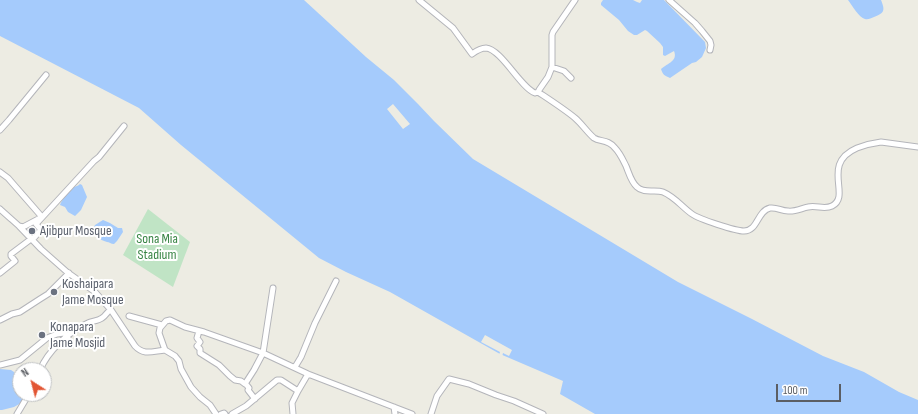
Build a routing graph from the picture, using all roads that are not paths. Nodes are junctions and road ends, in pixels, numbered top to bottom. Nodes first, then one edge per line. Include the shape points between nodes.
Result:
1 (419, 0) edge
2 (575, 0) edge
3 (669, 0) edge
4 (710, 50) dead end
5 (552, 67) junction
6 (46, 75) dead end
7 (571, 78) dead end
8 (538, 92) junction
9 (124, 126) dead end
10 (0, 130) edge
11 (918, 147) edge
12 (0, 172) edge
13 (0, 210) edge
14 (42, 217) junction
15 (19, 226) junction
16 (31, 239) junction
17 (0, 273) edge
18 (69, 273) junction
19 (336, 281) dead end
20 (274, 288) dead end
21 (111, 310) junction
22 (129, 316) dead end
23 (0, 320) edge
24 (162, 325) junction
25 (199, 331) junction
26 (68, 337) junction
27 (166, 350) junction
28 (262, 353) junction
29 (45, 362) edge
30 (0, 365) edge
31 (295, 367) junction
32 (308, 374) junction
33 (245, 384) junction
34 (298, 391) junction
35 (255, 399) junction
36 (24, 402) edge
37 (394, 407) junction
38 (17, 414) edge
39 (216, 414) edge
40 (221, 414) edge
41 (225, 414) edge
42 (232, 414) edge
43 (293, 414) edge
44 (394, 414) edge
45 (412, 414) edge
46 (431, 414) edge
47 (544, 414) edge

1 - 8 street via 453,28 472,54 488,48 513,70 532,92
2 - 5 street via 553,32
3 - 4 street via 702,31 710,41
5 - 7 street via 564,71
5 - 8 street
6 - 10 street
8 - 11 street via 574,118 596,139 614,146 634,185 639,189 663,192 675,198 696,217 744,231 753,227 768,209 776,208 788,212 808,206 826,208 836,204 840,192 837,175 840,162 853,150 875,142
9 - 14 street
12 - 14 street
13 - 15 street
14 - 15 street
14 - 16 street via 36,224 42,230
15 - 16 street
16 - 17 street via 11,254 15,260
16 - 18 street
18 - 21 street via 95,292
18 - 23 street via 48,294 20,312
19 - 31 street
20 - 28 street
21 - 26 street via 106,312 103,318 89,323
21 - 27 street via 139,350
22 - 24 street
24 - 25 street via 170,320
24 - 27 street via 159,333
25 - 28 street
25 - 33 street via 197,338 200,342 197,346 200,353 219,365 235,380
26 - 29 street via 52,350
26 - 30 street via 64,333 47,338 20,360
27 - 39 street via 175,356 191,387
28 - 31 street
28 - 33 street
31 - 32 street
32 - 34 street
32 - 37 street
33 - 35 street
34 - 35 street via 277,380
34 - 43 street via 292,403
35 - 42 street
36 - 38 street
37 - 44 street
37 - 45 street
40 - 41 street
46 - 47 street via 437,396 449,379 469,384

